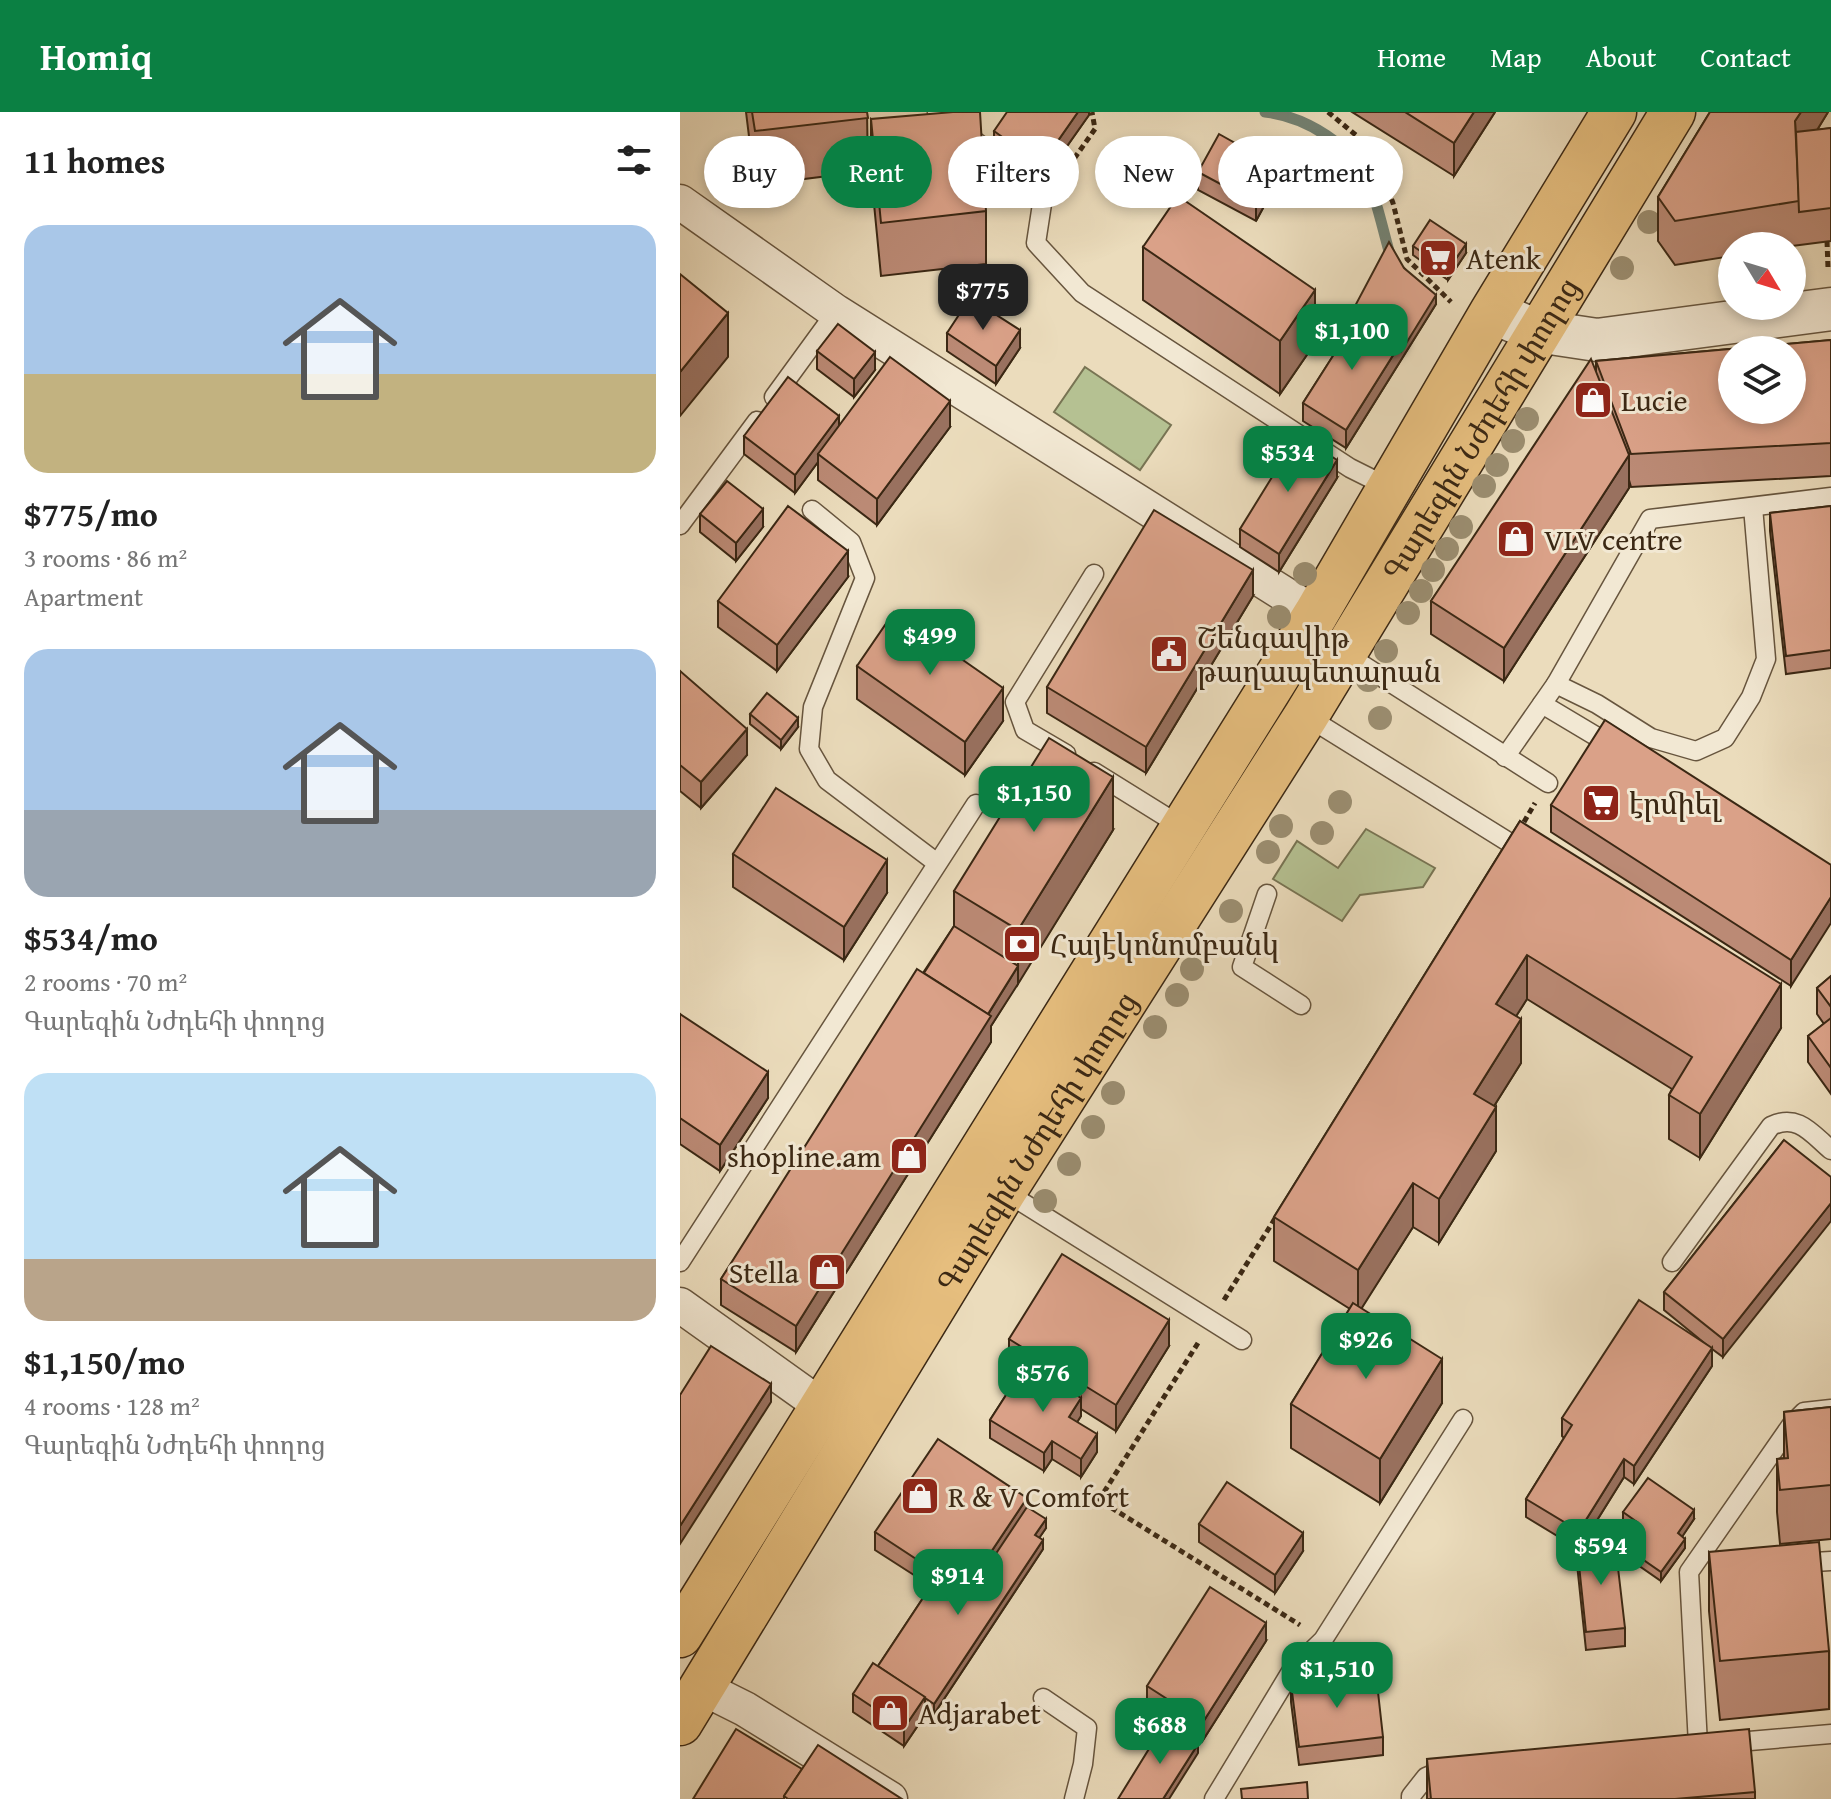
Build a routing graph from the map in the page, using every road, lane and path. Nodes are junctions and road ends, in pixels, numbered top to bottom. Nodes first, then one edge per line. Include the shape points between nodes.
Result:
1 (937, 112) edge
2 (1092, 112) edge
3 (1328, 112) edge
4 (1614, 112) edge
5 (1673, 112) edge
6 (968, 136) edge
7 (1079, 152) edge
8 (680, 202) edge
9 (1041, 208) edge
10 (1827, 241) edge
11 (1828, 268) dead end
12 (1472, 307) junction
13 (1831, 309) edge
14 (836, 312) junction
15 (1537, 331) junction
16 (1390, 488) junction
17 (1831, 497) edge
18 (1753, 507) junction
19 (812, 510) dead end
20 (680, 525) edge
21 (1094, 574) dead end
22 (1316, 614) junction
23 (1344, 653) junction
24 (1556, 684) junction
25 (1542, 704) junction
26 (1306, 716) junction
27 (1505, 757) junction
28 (1636, 761) edge
29 (1042, 771) edge
30 (1548, 783) joint
31 (976, 804) joint
32 (1184, 828) junction
33 (1510, 843) joint
34 (937, 863) junction
35 (1267, 894) dead end
36 (1301, 1005) dead end
37 (1831, 1150) edge
38 (1004, 1191) junction
39 (1283, 1206) edge
40 (680, 1262) edge
41 (1672, 1262) dead end
42 (680, 1305) edge
43 (1211, 1321) junction
44 (1242, 1340) dead end
45 (823, 1407) junction
46 (1831, 1409) edge
47 (1463, 1419) dead end
48 (1831, 1561) edge
49 (1784, 1564) edge
50 (1721, 1569) edge
51 (1689, 1572) junction
52 (680, 1635) edge
53 (1323, 1640) junction
54 (1043, 1698) dead end
55 (691, 1705) edge
56 (1831, 1734) edge
57 (1465, 1764) edge
58 (890, 1799) edge
59 (1074, 1799) edge
60 (1214, 1799) edge
61 (1411, 1799) edge

1 - 6 lane
2 - 7 path via 1095,129
3 - 12 path via 1357,136 1381,171 1407,259
4 - 12 main road, Գարեգին Նժդեհի փողոց
5 - 15 main road, Գարեգին Նժդեհի փողոց
8 - 14 street
9 - 16 lane via 1036,243 1082,293 1350,468
10 - 11 path
12 - 15 street
12 - 16 main road, Գարեգին Նժդեհի փողոց
13 - 15 street via 1597,340
14 - 20 lane
14 - 22 street
15 - 23 main road, Գարեգին Նժդեհի փողոց
16 - 22 main road, Գարեգին Նժդեհի փողոց
17 - 18 lane
18 - 24 lane via 1650,519
18 - 24 lane via 1766,659 1751,697 1725,738 1696,751 1651,738
19 - 34 lane via 851,542 865,578 813,707 809,749 827,780
21 - 32 lane via 1015,702 1025,730
22 - 32 main road, Գարեգին Նժդեհի փողոց
23 - 26 main road, Գարեգին Նժդեհի փողոց
23 - 27 lane
24 - 25 lane
25 - 27 lane
25 - 28 lane
26 - 33 lane
26 - 38 main road, Գարեգին Նժդեհի փողոց
27 - 30 lane
29 - 31 path
30 - 33 path
31 - 34 lane
32 - 45 main road, Գարեգին Նժդեհի փողոց
34 - 40 lane
35 - 36 lane via 1242,967
37 - 41 lane via 1799,1124 1784,1120 1771,1126
38 - 43 lane
38 - 55 main road, Գարեգին Նժդեհի փողոց
39 - 43 path
42 - 45 street
43 - 44 lane
43 - 53 path via 1099,1500
45 - 52 main road, Գարեգին Նժդեհի փողոց
46 - 51 lane via 1804,1412 1792,1424
47 - 53 lane
48 - 49 lane
50 - 51 lane
51 - 56 lane via 1690,1746
53 - 60 lane via 1292,1670
54 - 59 lane via 1087,1728
55 - 58 street via 745,1709
57 - 61 lane via 1426,1777

